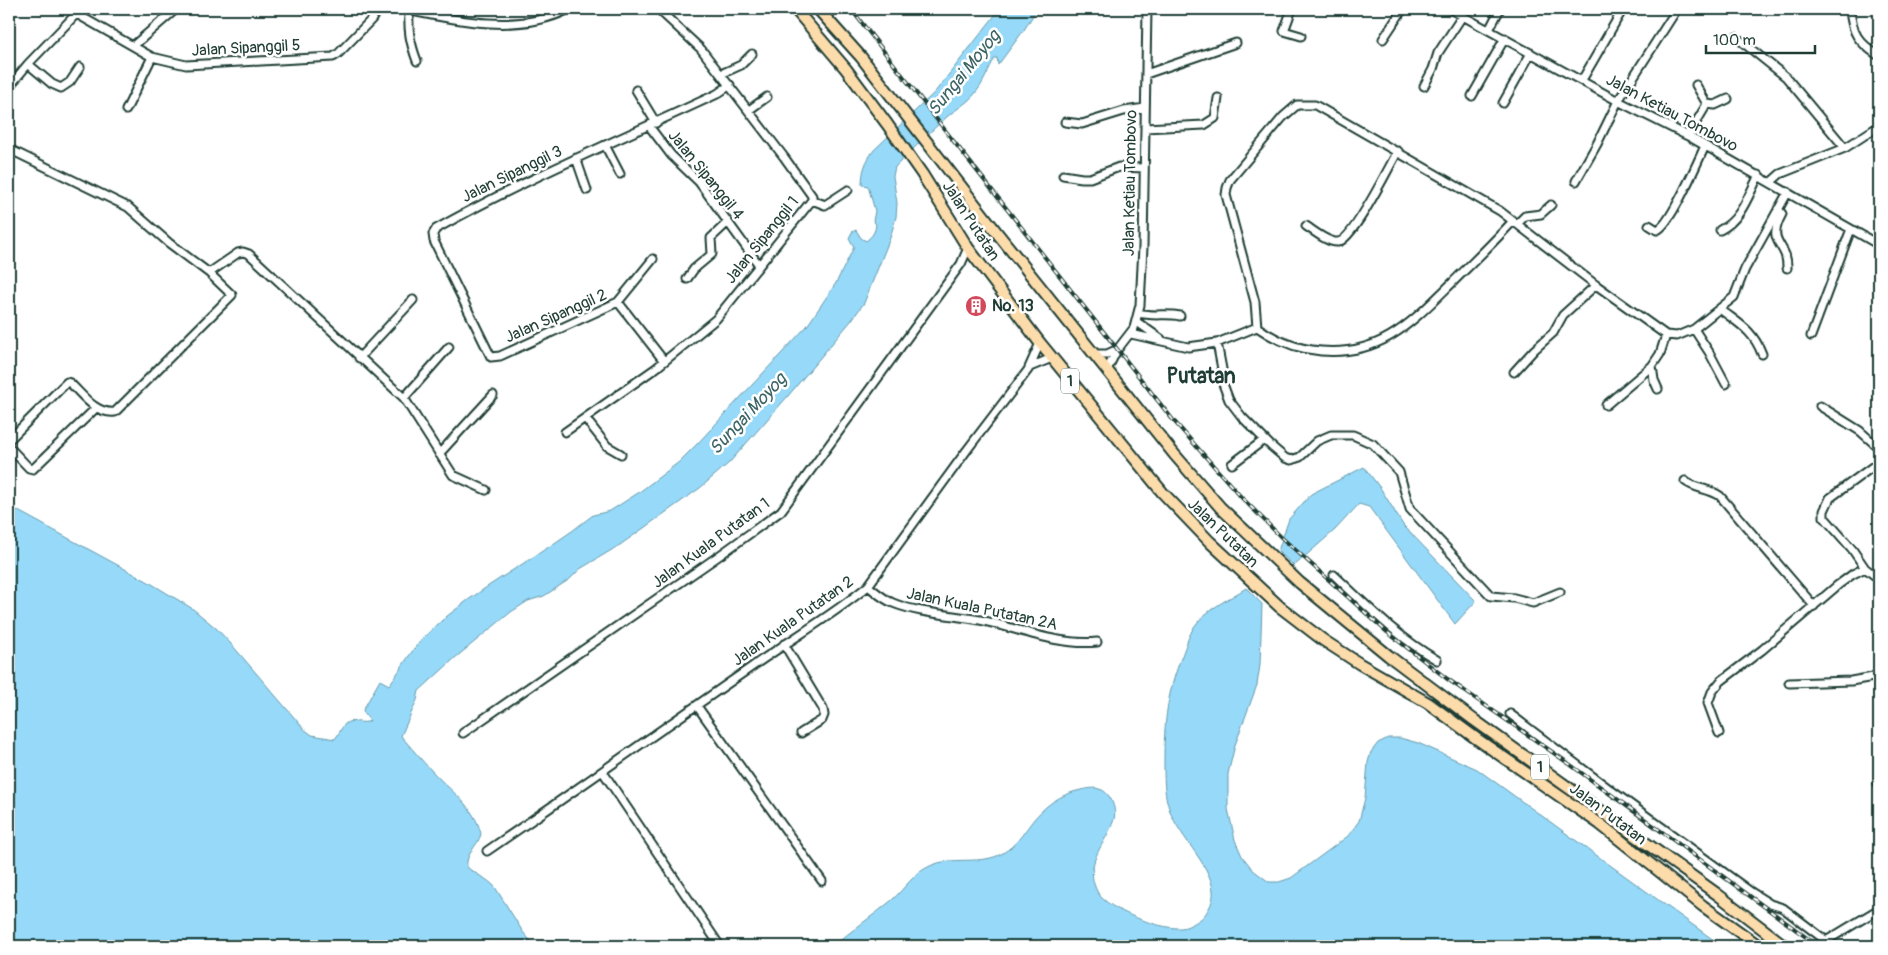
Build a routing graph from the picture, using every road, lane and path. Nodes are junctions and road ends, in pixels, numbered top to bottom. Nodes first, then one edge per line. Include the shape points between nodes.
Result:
1 (176, 9) edge
2 (378, 9) edge
3 (569, 9) edge
4 (658, 9) edge
5 (795, 9) edge
6 (818, 9) edge
7 (1147, 9) edge
8 (1292, 9) edge
9 (1403, 9) edge
10 (1450, 9) edge
11 (1500, 9) edge
12 (1623, 9) edge
13 (1677, 9) edge
14 (1850, 9) edge
15 (406, 10) edge
16 (78, 11) edge
17 (1463, 15) junction
18 (1490, 30) junction
19 (1301, 36) dead end
20 (1736, 37) dead end
21 (1505, 38) junction
22 (1383, 39) dead end
23 (1236, 43) dead end
24 (133, 46) junction
25 (1531, 53) junction
26 (752, 54) dead end
27 (1879, 56) edge
28 (152, 57) junction
29 (417, 61) dead end
30 (28, 64) junction
31 (80, 67) dead end
32 (721, 74) junction
33 (1146, 74) junction
34 (1582, 80) junction
35 (730, 85) junction
36 (1696, 85) dead end
37 (1424, 86) dead end
38 (9, 87) edge
39 (636, 90) dead end
40 (1472, 96) dead end
41 (766, 97) dead end
42 (1218, 98) dead end
43 (1728, 99) dead end
44 (1618, 101) junction
45 (1503, 103) dead end
46 (1707, 104) junction
47 (1145, 108) junction
48 (126, 110) dead end
49 (749, 110) junction
50 (1065, 122) dead end
51 (652, 124) junction
52 (1879, 126) edge
53 (1145, 128) junction
54 (1688, 136) junction
55 (605, 145) junction
56 (1705, 146) junction
57 (1844, 148) junction
58 (9, 149) edge
59 (1398, 151) junction
60 (576, 158) junction
61 (1144, 168) junction
62 (620, 174) dead end
63 (1063, 175) dead end
64 (1759, 175) junction
65 (1576, 181) dead end
66 (1771, 182) junction
67 (587, 190) dead end
68 (848, 190) dead end
69 (1788, 192) junction
70 (812, 200) junction
71 (1551, 205) dead end
72 (1778, 209) junction
73 (728, 222) junction
74 (1515, 223) junction
75 (1649, 225) dead end
76 (1306, 226) dead end
77 (1766, 229) junction
78 (1851, 229) junction
79 (1720, 230) dead end
80 (1775, 231) junction
81 (1879, 245) edge
82 (968, 248) junction
83 (653, 259) dead end
84 (978, 262) junction
85 (759, 265) junction
86 (1788, 268) dead end
87 (955, 271) junction
88 (208, 273) junction
89 (687, 279) dead end
90 (1596, 285) junction
91 (413, 300) dead end
92 (618, 302) junction
93 (1720, 309) junction
94 (1139, 313) junction
95 (1180, 316) dead end
96 (1137, 322) junction
97 (1257, 327) junction
98 (1694, 329) junction
99 (1131, 334) junction
100 (1666, 335) junction
101 (1811, 336) dead end
102 (1162, 340) junction
103 (1040, 343) junction
104 (1216, 343) junction
105 (449, 347) dead end
106 (1117, 350) junction
107 (1095, 354) junction
108 (1762, 354) dead end
109 (491, 357) joint
110 (360, 358) junction
111 (1052, 358) junction
112 (664, 361) junction
113 (1652, 366) junction
114 (1030, 367) junction
115 (1107, 370) junction
116 (1514, 372) dead end
117 (1726, 384) dead end
118 (1658, 389) dead end
119 (493, 395) dead end
120 (404, 398) junction
121 (1606, 405) dead end
122 (1820, 406) dead end
123 (100, 410) junction
124 (585, 418) junction
125 (565, 432) dead end
126 (9, 440) edge
127 (1264, 440) junction
128 (9, 447) edge
129 (1879, 448) edge
130 (438, 454) junction
131 (621, 454) dead end
132 (1879, 462) edge
133 (1232, 464) dead end
134 (1685, 481) dead end
135 (486, 490) dead end
136 (1865, 568) junction
137 (1334, 575) dead end
138 (1879, 578) edge
139 (868, 586) junction
140 (1560, 592) dead end
141 (1814, 606) junction
142 (1096, 642) dead end
143 (784, 644) junction
144 (1437, 660) dead end
145 (1879, 676) edge
146 (1789, 683) dead end
147 (697, 706) junction
148 (1510, 714) dead end
149 (1474, 720) junction
150 (463, 732) dead end
151 (801, 733) dead end
152 (1718, 734) dead end
153 (1477, 739) junction
154 (603, 772) junction
155 (1582, 797) junction
156 (1600, 824) junction
157 (487, 851) dead end
158 (822, 881) dead end
159 (1879, 908) edge
160 (1826, 941) junction
161 (720, 946) edge
162 (1759, 946) edge
163 (1785, 946) edge
164 (1832, 946) edge

1 - 24 street
2 - 28 street, Jalan Sipanggil 5 via 338,54 328,58 186,65
3 - 15 street via 542,19 495,22 461,20
4 - 32 street, Jalan Sipanggil 1 via 701,49
5 - 82 highway, Jalan Putatan / 1 via 846,68 887,124
6 - 107 highway, Jalan Putatan / 1 via 861,57
7 - 33 street, Jalan Ketiau Tombovo
8 - 19 street via 1284,31
9 - 22 street
10 - 17 street, Jalan Ketiau Tombovo
11 - 18 street
12 - 34 street
13 - 44 street
14 - 27 street via 1852,28 1858,40
15 - 29 street via 410,43
16 - 24 street, Jalan Sipanggil 5
16 - 30 street
17 - 18 street, Jalan Ketiau Tombovo
17 - 37 street via 1438,53
18 - 21 street, Jalan Ketiau Tombovo
20 - 57 street via 1786,77
21 - 25 street, Jalan Ketiau Tombovo
21 - 40 street
23 - 33 street
24 - 28 street, Jalan Sipanggil 5
25 - 34 street, Jalan Ketiau Tombovo
25 - 45 street
26 - 32 street
28 - 48 street
30 - 31 street via 62,88
30 - 38 street
32 - 35 street, Jalan Sipanggil 1
33 - 47 street, Jalan Ketiau Tombovo
34 - 44 street, Jalan Ketiau Tombovo
35 - 49 street, Jalan Sipanggil 1
35 - 51 street, Jalan Sipanggil 3
36 - 46 street
39 - 51 street, Jalan Sipanggil 4
41 - 49 street
42 - 53 street via 1214,118 1204,125
43 - 46 street
44 - 54 street, Jalan Ketiau Tombovo
44 - 65 street
46 - 54 street
47 - 50 street via 1082,124
47 - 53 street, Jalan Ketiau Tombovo
49 - 70 street, Jalan Sipanggil 1
51 - 55 street, Jalan Sipanggil 3
51 - 73 street, Jalan Sipanggil 4 via 671,155 699,182
52 - 57 street
53 - 61 street, Jalan Ketiau Tombovo
54 - 56 street, Jalan Ketiau Tombovo
55 - 60 street, Jalan Sipanggil 3
55 - 62 street
56 - 64 street, Jalan Ketiau Tombovo
56 - 75 street via 1664,225 1660,230
57 - 66 street via 1777,176
58 - 88 street via 128,207
59 - 74 street
59 - 76 street via 1364,212 1344,240 1332,242
59 - 97 street via 1315,105 1297,105 1230,180 1226,195 1255,302
60 - 67 street
60 - 109 street, Jalan Sipanggil 3 via 492,198 436,229 433,234
61 - 63 street via 1120,167 1090,178
61 - 94 street, Jalan Ketiau Tombovo
64 - 66 street, Jalan Ketiau Tombovo
64 - 79 street via 1737,217
66 - 69 street, Jalan Ketiau Tombovo
68 - 70 street via 825,204
69 - 72 street
69 - 78 street, Jalan Ketiau Tombovo
70 - 85 street, Jalan Sipanggil 1
71 - 74 street via 1541,214 1525,216
72 - 77 street
72 - 80 street via 1782,214
73 - 85 street, Jalan Sipanggil 4
73 - 89 street via 711,238 712,254
74 - 90 street
74 - 97 street via 1417,316 1372,346 1338,352 1305,349 1283,343
77 - 80 street
77 - 93 street via 1745,269 1738,291
78 - 81 street, Jalan Ketiau Tombovo
78 - 101 street
80 - 86 street
82 - 84 highway, Jalan Putatan / 1
82 - 87 street, Jalan Kuala Putatan 1
83 - 92 street
84 - 87 street via 968,263
84 - 103 highway, Jalan Putatan / 1
85 - 112 street, Jalan Sipanggil 1 via 716,319
87 - 150 street, Jalan Kuala Putatan 1 via 781,511
88 - 110 street via 238,253 249,254
88 - 123 street via 232,295 115,412
90 - 100 street
90 - 116 street via 1563,315 1553,333
91 - 110 street
92 - 109 street, Jalan Sipanggil 2 via 500,356
92 - 112 street, Jalan Sipanggil 2
93 - 98 street
93 - 108 street via 1750,332
94 - 95 street
94 - 96 street, Jalan Ketiau Tombovo
96 - 99 street, Jalan Ketiau Tombovo
96 - 102 street
97 - 104 street
98 - 100 street via 1677,336
98 - 117 street
99 - 102 street
99 - 106 street, Jalan Ketiau Tombovo
100 - 113 street
102 - 104 street via 1188,347
103 - 111 highway, Jalan Putatan / 1
103 - 114 street, Jalan Kuala Putatan 2
104 - 127 street via 1229,400
105 - 120 street
106 - 107 street
106 - 115 street, Jalan Ketiau Tombovo
107 - 115 highway, Jalan Putatan / 1
110 - 120 street
111 - 114 street
111 - 153 highway, Jalan Putatan / 1 via 1178,510 1280,607 1340,652 1428,703
112 - 124 street, Jalan Sipanggil 1
113 - 118 street
113 - 121 street
114 - 139 street, Jalan Kuala Putatan 2
115 - 149 highway, Jalan Putatan / 1 via 1203,490 1264,549 1376,646
119 - 130 street
120 - 130 street
122 - 129 street via 1860,431
123 - 126 street via 67,382
123 - 128 street via 33,468
124 - 125 street, Jalan Sipanggil 1
124 - 131 street via 607,446
127 - 133 street
127 - 140 street via 1291,460 1300,457 1324,437 1342,434 1363,438 1384,454 1399,472 1410,509 1491,596 1533,604
130 - 135 street via 453,475
132 - 136 street via 1830,498 1824,511 1824,517
134 - 141 street via 1720,496
136 - 138 street
136 - 141 street
137 - 144 street via 1390,628
139 - 142 street, Jalan Kuala Putatan 2A via 887,600 908,607 1066,641
139 - 143 street, Jalan Kuala Putatan 2
141 - 152 street via 1716,686 1708,703
143 - 147 street, Jalan Kuala Putatan 2
143 - 151 street via 823,709 822,720
145 - 146 street via 1851,681
147 - 154 street, Jalan Kuala Putatan 2
147 - 158 street
148 - 160 street via 1751,892 1782,908
149 - 153 highway via 1479,729
149 - 155 highway, Jalan Putatan / 1
153 - 156 highway, Jalan Putatan / 1
154 - 157 street, Jalan Kuala Putatan 2
154 - 161 street
155 - 156 highway via 1583,804
155 - 163 highway, Jalan Putatan / 1
156 - 162 highway, Jalan Putatan / 1
159 - 160 street
160 - 164 street

